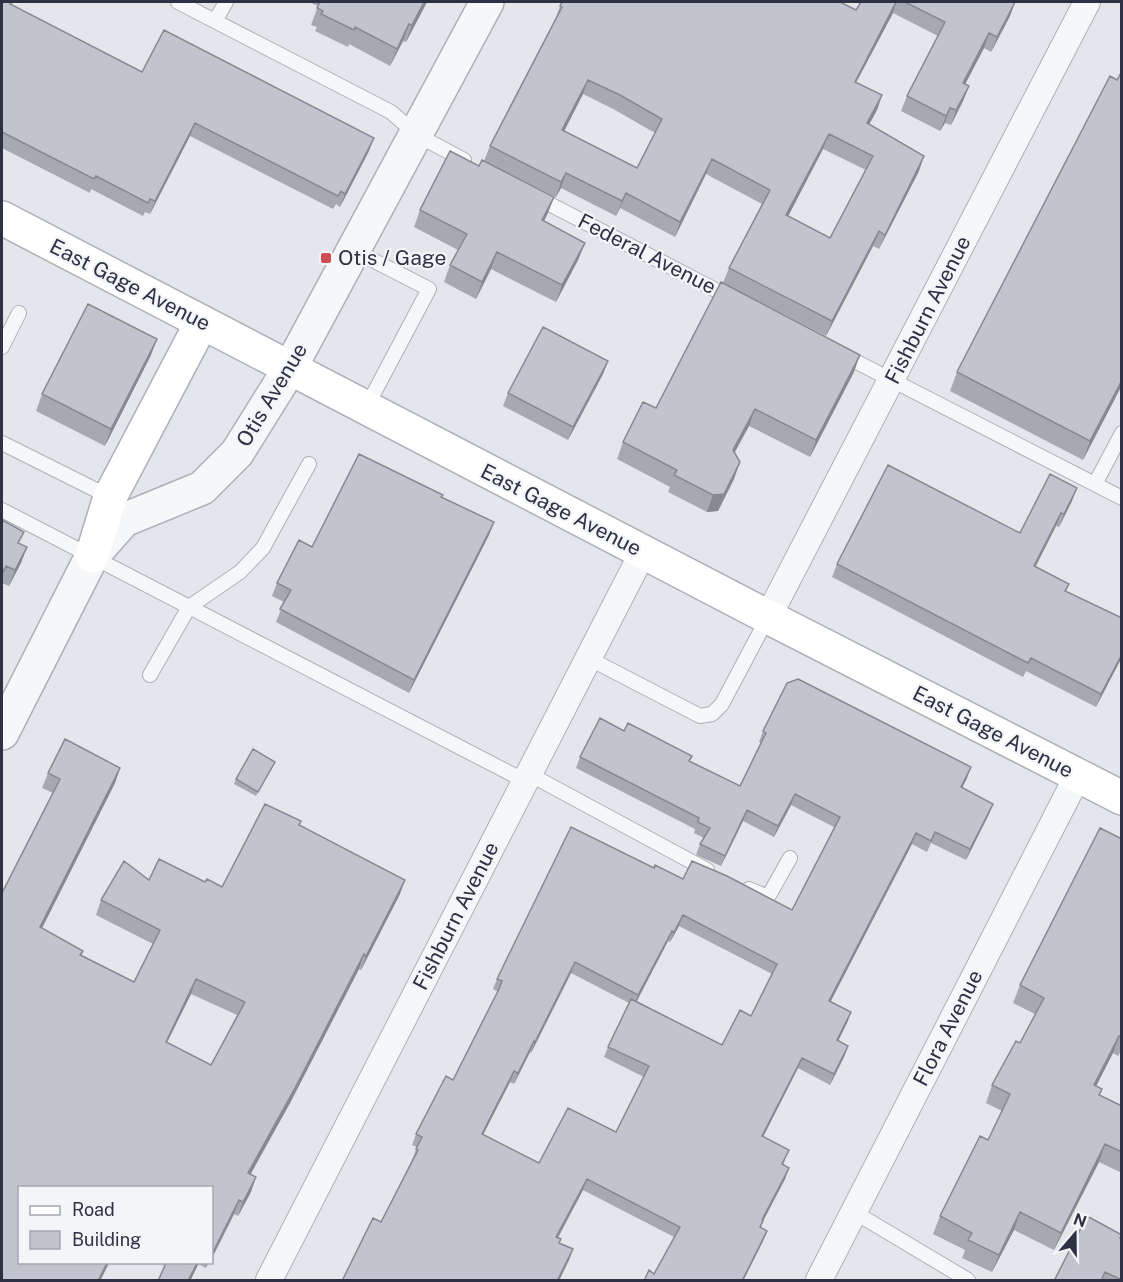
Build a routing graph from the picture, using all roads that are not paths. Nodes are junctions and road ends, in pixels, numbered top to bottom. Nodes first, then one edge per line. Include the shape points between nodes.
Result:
1 (178, 2) edge
2 (226, 2) edge
3 (488, 2) edge
4 (1087, 2) edge
5 (215, 21) junction
6 (417, 135) junction
7 (476, 166) edge
8 (517, 188) edge
9 (2, 218) edge
10 (354, 251) junction
11 (747, 306) edge
12 (19, 313) dead end
13 (202, 322) junction
14 (2, 347) edge
15 (830, 349) edge
16 (291, 368) junction
17 (892, 380) junction
18 (366, 408) junction
19 (1122, 434) edge
20 (2, 443) edge
21 (309, 464) dead end
22 (1095, 484) junction
23 (110, 497) junction
24 (1122, 498) edge
25 (2, 510) edge
26 (643, 552) junction
27 (92, 556) junction
28 (189, 607) junction
29 (768, 617) junction
30 (588, 658) junction
31 (150, 675) dead end
32 (2, 733) edge
33 (1078, 775) junction
34 (527, 777) junction
35 (1122, 798) edge
36 (790, 858) dead end
37 (720, 876) edge
38 (740, 884) edge
39 (854, 1212) junction
40 (269, 1281) edge
41 (819, 1281) edge
42 (968, 1281) edge

1 - 5 lane
2 - 5 lane
3 - 6 street, Otis Avenue
4 - 17 street, Fishburn Avenue
5 - 6 lane via 391,112
6 - 7 lane
6 - 10 street, Otis Avenue
8 - 11 lane, Federal Avenue
9 - 13 main road, East Gage Avenue
10 - 16 street, Otis Avenue
10 - 18 lane via 429,289
12 - 14 lane
13 - 16 main road, East Gage Avenue
13 - 23 main road
15 - 17 lane
16 - 18 main road, East Gage Avenue
16 - 27 street, Otis Avenue via 237,453 202,488 124,520
17 - 22 lane
17 - 29 street, Fishburn Avenue
18 - 26 main road, East Gage Avenue
19 - 22 lane
20 - 23 lane
21 - 28 lane via 263,548 240,572
22 - 24 lane
23 - 27 main road
25 - 27 lane
26 - 29 main road, East Gage Avenue
26 - 30 street, Fishburn Avenue
27 - 28 lane
27 - 32 street, Otis Avenue
28 - 31 lane
28 - 34 lane
29 - 30 lane via 722,704 712,714 700,716
29 - 33 main road, East Gage Avenue
30 - 34 street, Fishburn Avenue
33 - 35 main road, East Gage Avenue
33 - 39 street, Flora Avenue
34 - 37 lane
34 - 40 street, Fishburn Avenue
36 - 38 lane via 768,897
39 - 41 street, Flora Avenue
39 - 42 lane

